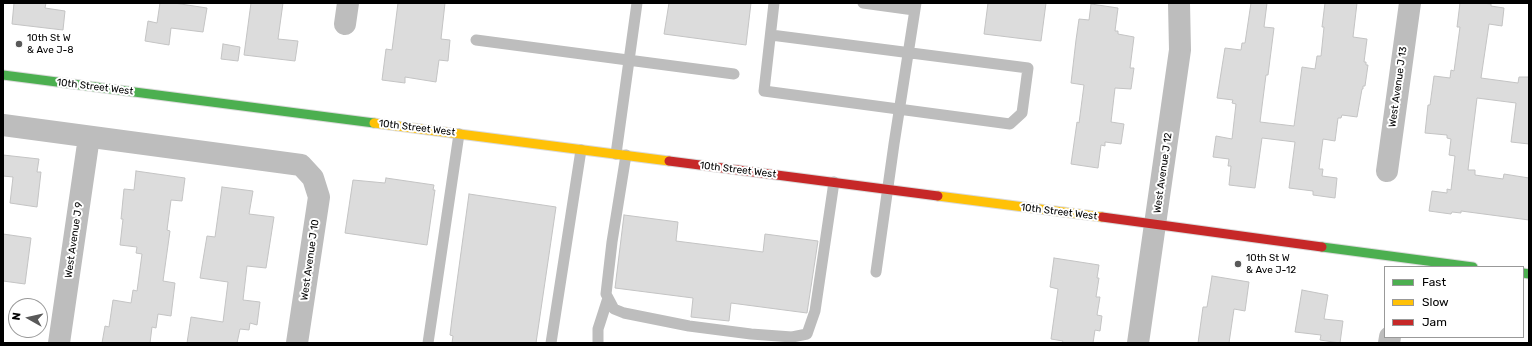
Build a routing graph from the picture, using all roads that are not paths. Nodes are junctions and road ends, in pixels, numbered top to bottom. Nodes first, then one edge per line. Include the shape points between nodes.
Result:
1 (637, 3) edge
2 (774, 3) edge
3 (863, 3) edge
4 (1179, 3) edge
5 (1410, 3) edge
6 (915, 6) edge
7 (771, 35) junction
8 (476, 40) dead end
9 (907, 53) junction
10 (628, 60) junction
11 (734, 74) dead end
12 (3, 75) edge
13 (899, 108) junction
14 (3, 125) edge
15 (459, 134) junction
16 (89, 137) junction
17 (581, 150) junction
18 (621, 155) junction
19 (1387, 171) dead end
20 (834, 182) junction
21 (888, 189) junction
22 (1156, 224) junction
23 (1401, 263) edge
24 (1455, 266) edge
25 (876, 272) dead end
26 (608, 298) junction
27 (806, 339) edge
28 (60, 343) edge
29 (297, 343) edge
30 (428, 343) edge
31 (551, 343) edge
32 (598, 343) edge
33 (1138, 343) edge

1 - 10 lane
2 - 7 lane
3 - 6 lane
4 - 22 street, West Avenue J 12 via 1180,50
5 - 19 street, West Avenue J 13
6 - 9 lane
7 - 9 lane
7 - 13 lane via 764,91
8 - 10 lane
9 - 13 lane
9 - 13 lane via 1028,68 1022,113 1010,124
10 - 11 lane
10 - 18 lane
12 - 15 main road, 10th Street West
13 - 21 lane
14 - 16 street
15 - 17 main road, 10th Street West
15 - 30 lane
16 - 28 street, West Avenue J 9
16 - 29 street, West Avenue J 10 via 301,165 313,178 319,197
17 - 18 main road, 10th Street West
17 - 31 lane
18 - 20 main road, 10th Street West
18 - 26 lane via 606,294
20 - 21 main road, 10th Street West
20 - 27 lane via 815,311
21 - 22 main road, 10th Street West
21 - 25 lane
22 - 23 main road, 10th Street West
22 - 33 street, West Avenue J 12
23 - 24 main road, 10th Street West
26 - 27 lane via 614,309 624,313 689,326
26 - 32 lane via 598,329

